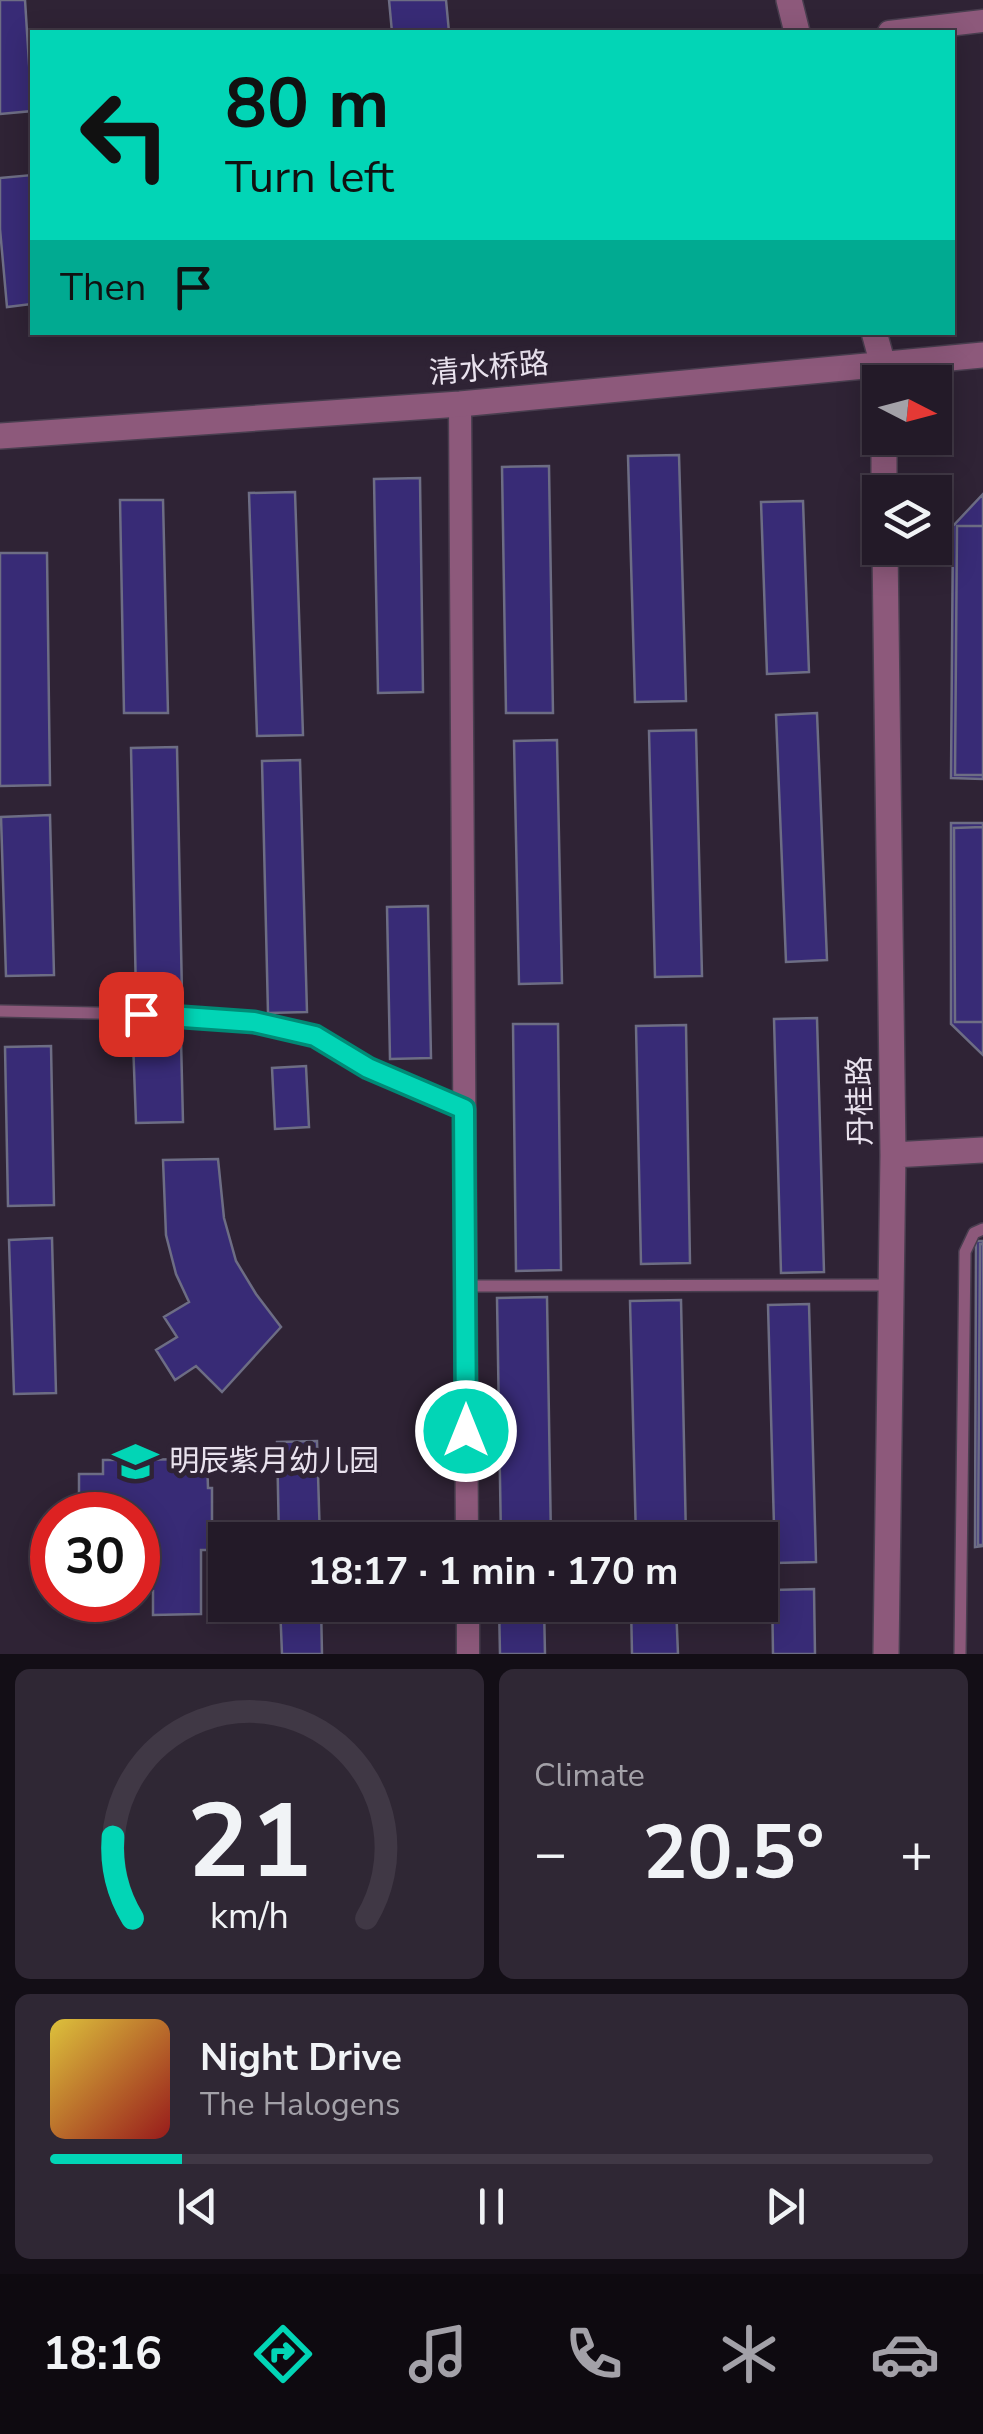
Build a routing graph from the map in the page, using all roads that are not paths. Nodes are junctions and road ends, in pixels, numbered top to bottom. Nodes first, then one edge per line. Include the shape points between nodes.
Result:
1 (789, 0) edge
2 (983, 21) edge
3 (796, 30) edge
4 (906, 30) edge
5 (875, 335) edge
6 (983, 355) edge
7 (881, 365) edge
8 (930, 365) edge
9 (862, 375) edge
10 (460, 404) junction
11 (0, 436) edge
12 (885, 565) edge
13 (0, 1011) edge
14 (464, 1109) junction
15 (983, 1150) edge
16 (893, 1155) junction
17 (983, 1228) edge
18 (891, 1285) junction
19 (466, 1286) junction
20 (467, 1522) edge
21 (468, 1622) edge
22 (468, 1654) edge
23 (886, 1654) edge
24 (960, 1654) edge

1 - 3 street
2 - 4 street
5 - 7 street
6 - 8 street, 清水桥路
9 - 10 street, 清水桥路
10 - 11 street, 清水桥路
10 - 14 street
12 - 16 street, 丹桂路
13 - 14 lane via 254,1022 315,1036 368,1068
14 - 19 street
15 - 16 street
16 - 18 street, 丹桂路
17 - 24 lane via 965,1252
18 - 19 lane
18 - 23 street, 丹桂路
19 - 20 street
21 - 22 street

